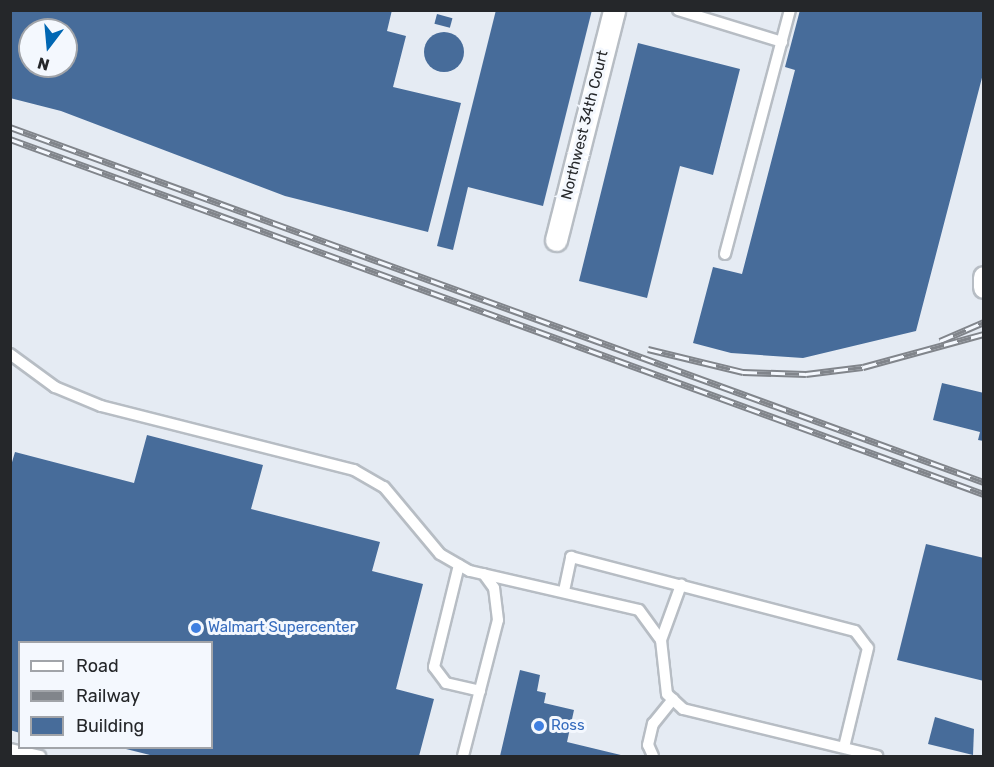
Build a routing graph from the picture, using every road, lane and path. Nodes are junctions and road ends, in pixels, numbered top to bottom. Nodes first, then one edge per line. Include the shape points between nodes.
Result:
1 (614, 10) edge
2 (678, 10) edge
3 (790, 10) edge
4 (782, 42) junction
5 (556, 240) dead end
6 (725, 254) dead end
7 (10, 354) edge
8 (459, 565) junction
9 (484, 574) junction
10 (681, 585) junction
11 (564, 591) junction
12 (661, 640) junction
13 (480, 691) junction
14 (673, 699) junction
15 (844, 747) junction
16 (10, 749) edge
17 (40, 756) edge
18 (463, 756) edge
19 (653, 756) edge
20 (877, 756) edge

1 - 5 street, Northwest 34th Court
2 - 4 lane
3 - 4 lane
4 - 6 lane
7 - 8 lane via 55,387 100,406 354,470 384,487 419,535
8 - 9 lane
8 - 13 lane via 434,667 446,683
9 - 11 lane
9 - 13 lane via 494,588 498,620
10 - 11 lane via 571,557
10 - 12 lane
10 - 15 lane via 855,631 868,648
11 - 12 lane via 639,610
12 - 14 lane via 661,672
13 - 18 lane
14 - 15 lane via 683,709
14 - 19 lane via 653,724 648,745
15 - 20 lane
16 - 17 lane

